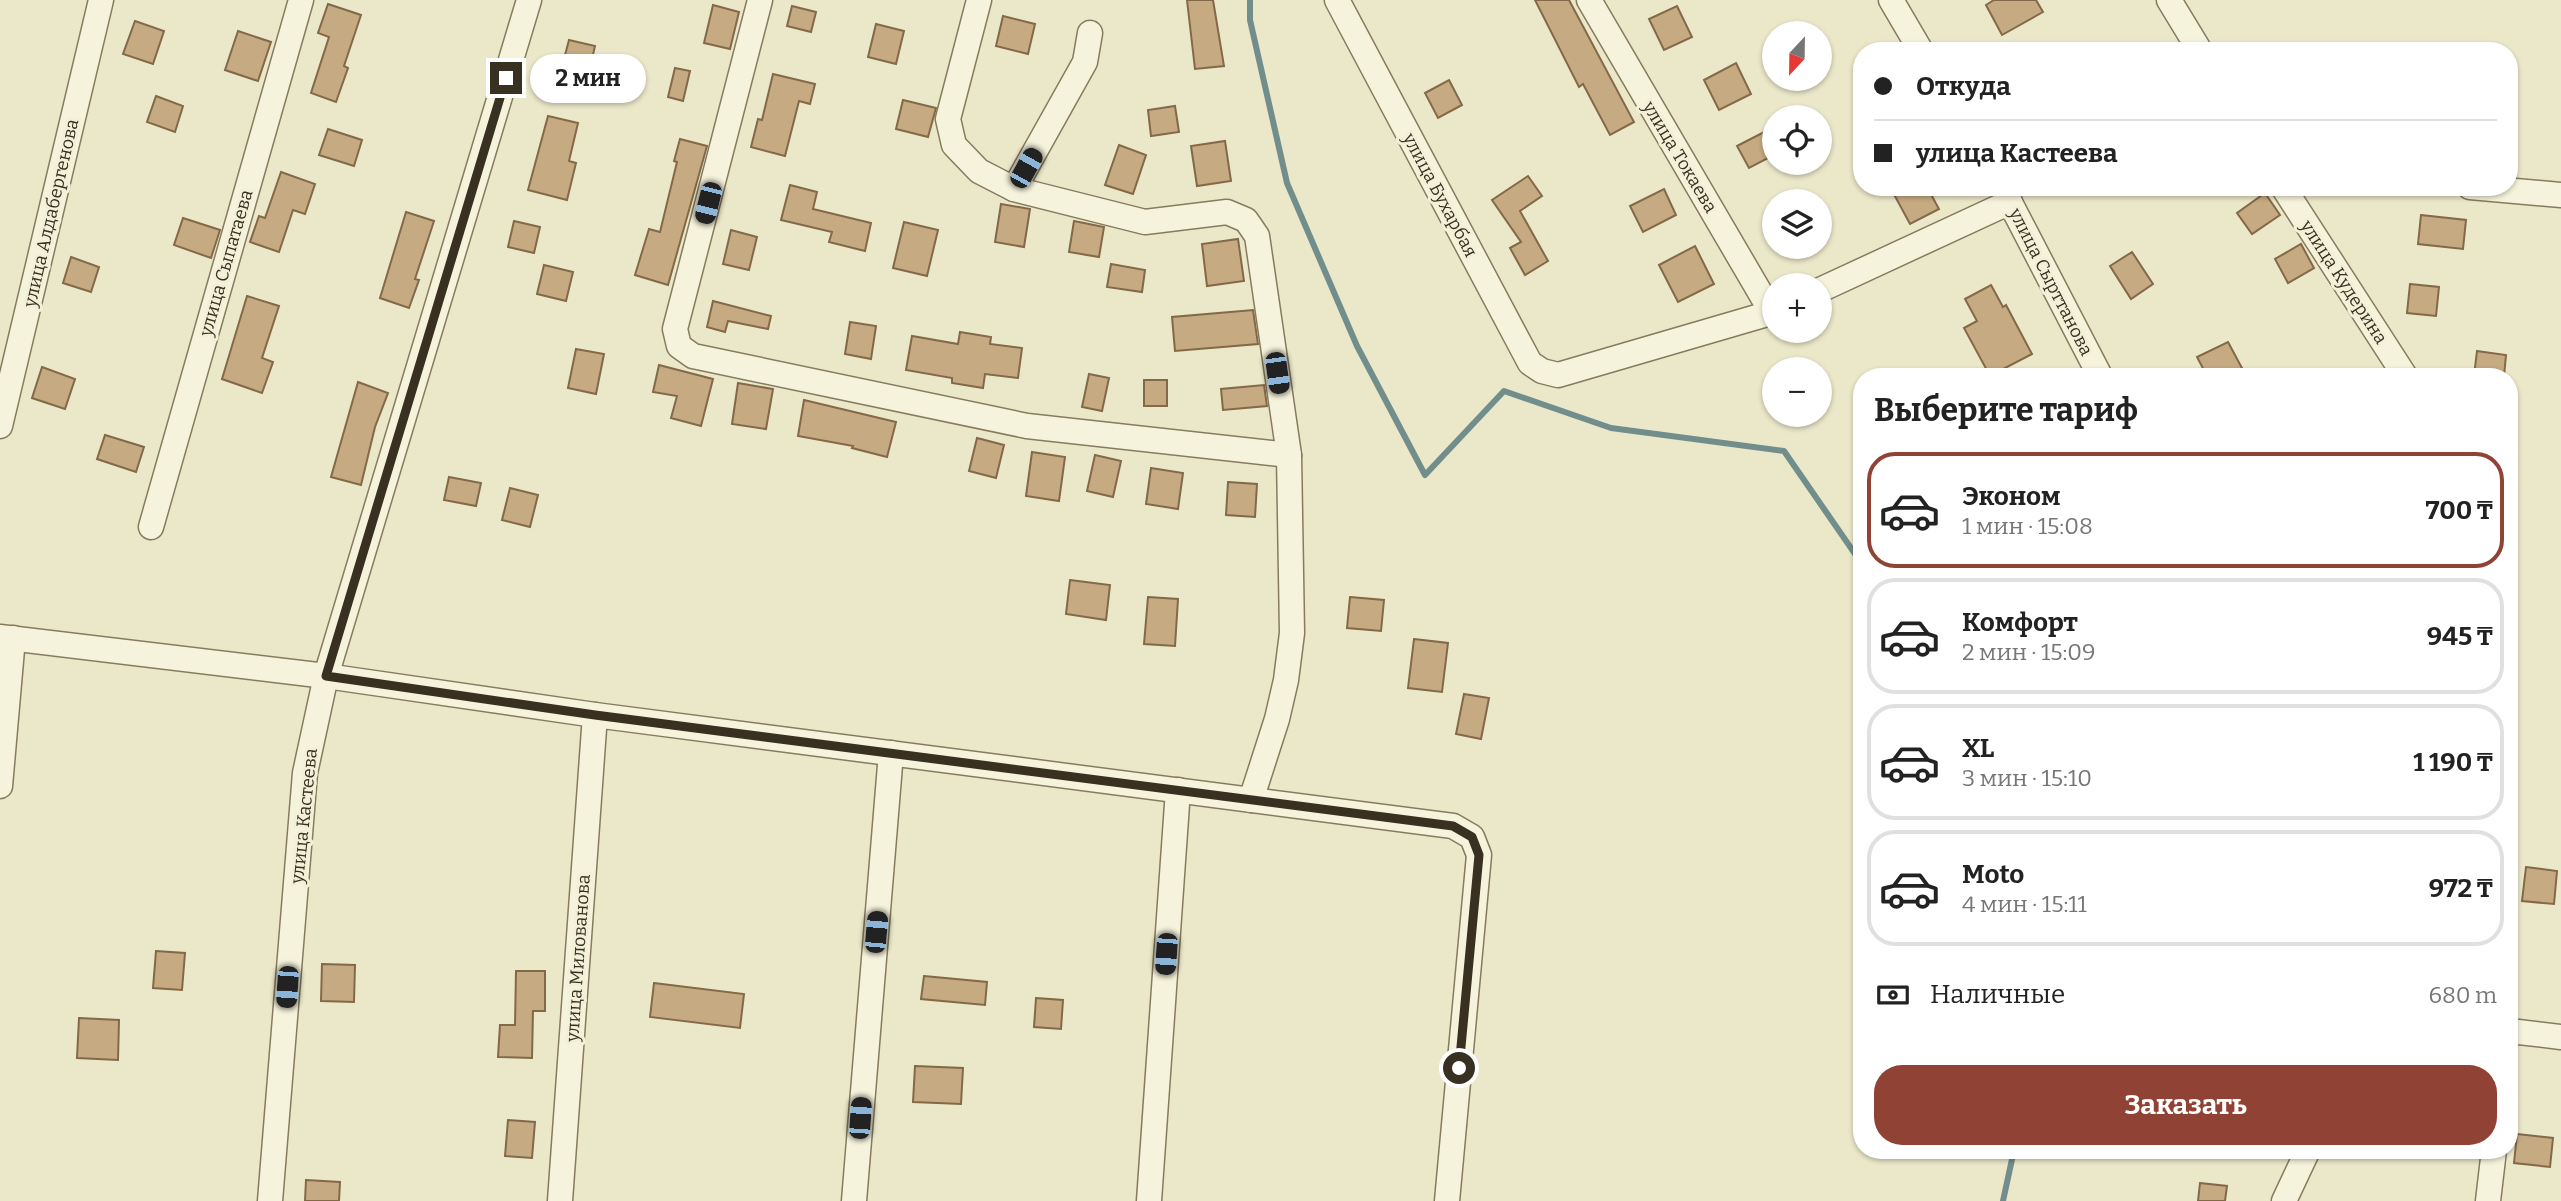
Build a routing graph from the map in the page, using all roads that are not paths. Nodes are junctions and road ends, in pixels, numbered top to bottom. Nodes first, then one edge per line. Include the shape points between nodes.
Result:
1 (101, 0) edge
2 (301, 0) edge
3 (529, 0) edge
4 (760, 0) edge
5 (979, 0) edge
6 (1337, 0) edge
7 (1589, 0) edge
8 (1891, 0) edge
9 (2169, 0) edge
10 (1090, 33) dead end
11 (1916, 42) edge
12 (2195, 42) edge
13 (1014, 189) junction
14 (2518, 191) edge
15 (2561, 195) edge
16 (2002, 196) edge
17 (2007, 196) edge
18 (2289, 196) edge
19 (1832, 284) edge
20 (1762, 293) edge
21 (1762, 315) edge
22 (2096, 368) edge
23 (2400, 368) edge
24 (0, 426) edge
25 (1289, 455) junction
26 (151, 527) dead end
27 (7, 637) edge
28 (326, 676) junction
29 (595, 715) junction
30 (891, 753) junction
31 (0, 786) edge
32 (1178, 790) junction
33 (1251, 800) junction
34 (2518, 1032) edge
35 (2561, 1037) edge
36 (2304, 1159) edge
37 (2493, 1159) edge
38 (270, 1201) edge
39 (560, 1201) edge
40 (854, 1201) edge
41 (1149, 1201) edge
42 (1447, 1201) edge
43 (2284, 1201) edge
44 (2488, 1201) edge

1 - 24 street, улица Алдабергенова
2 - 26 street, улица Сыпатаева
3 - 28 street, улица Кастеева
4 - 25 street via 675,329 679,346 693,356 1027,425
5 - 13 street via 948,119 954,145 979,171
6 - 21 street, улица Бухарбая via 1530,363 1558,375
7 - 20 street, улица Токаева
8 - 11 street
9 - 12 street
10 - 13 street via 1095,61
13 - 25 street via 1145,222 1227,212 1245,220 1257,236
14 - 15 street
16 - 19 street
17 - 22 street, улица Сырттанова
18 - 23 street, улица Кудерина
25 - 33 street via 1292,633 1277,719
27 - 28 street
27 - 31 street
28 - 29 street
28 - 38 street, улица Кастеева via 305,773
29 - 30 street
29 - 39 street, улица Милованова
30 - 32 street
30 - 40 street
32 - 33 street
32 - 41 street
33 - 42 street via 1453,826 1472,837 1479,855
34 - 35 street
36 - 43 street
37 - 44 street

